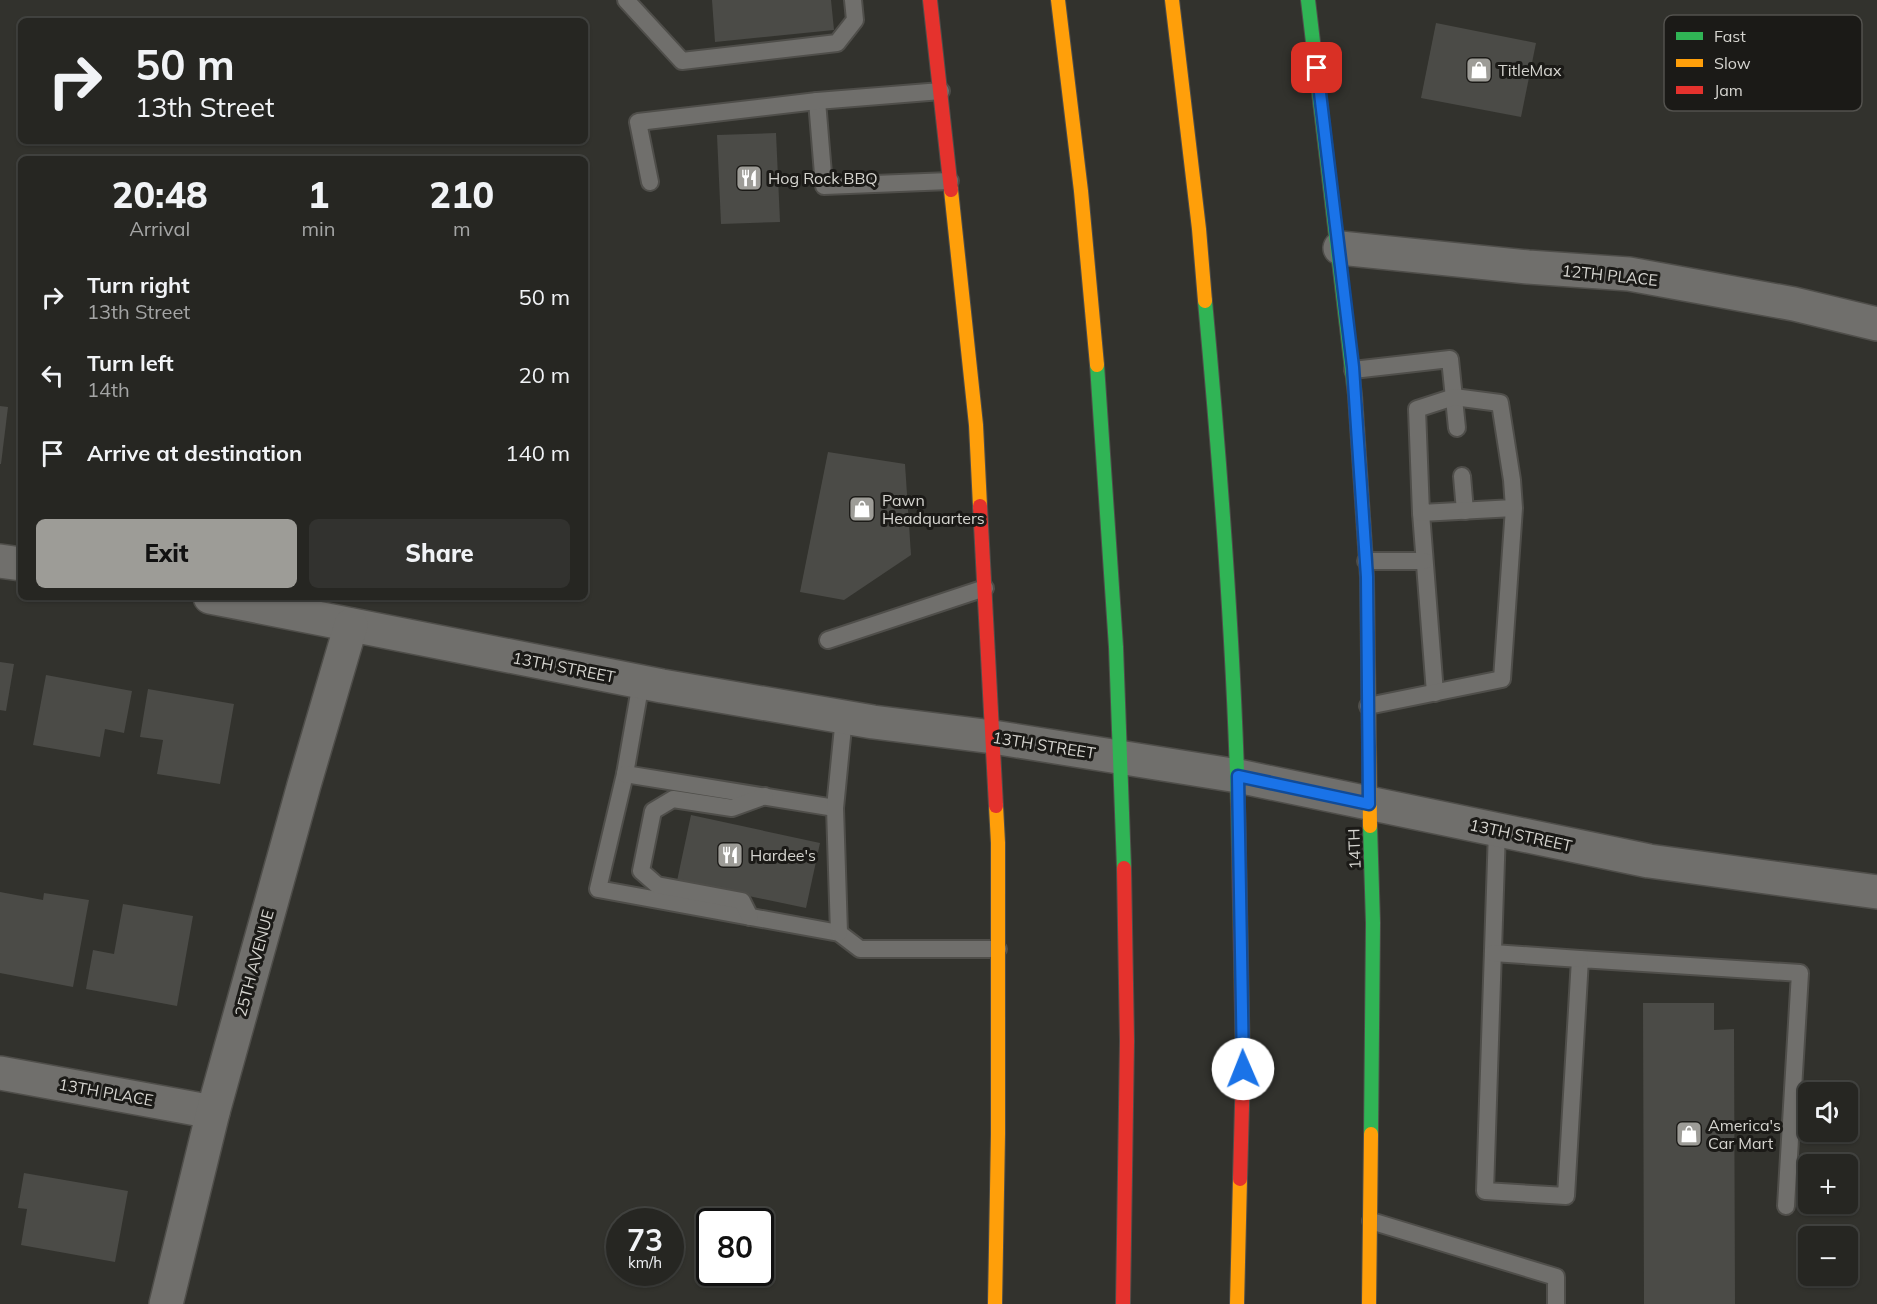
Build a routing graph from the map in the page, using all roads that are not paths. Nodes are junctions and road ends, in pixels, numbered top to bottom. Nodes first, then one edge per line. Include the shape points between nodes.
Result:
1 (626, 0) edge
2 (854, 0) edge
3 (930, 0) edge
4 (1058, 0) edge
5 (1172, 0) edge
6 (1308, 0) edge
7 (940, 90) junction
8 (817, 100) junction
9 (950, 181) junction
10 (650, 182) dead end
11 (1340, 248) junction
12 (1877, 324) edge
13 (1353, 370) junction
14 (1454, 397) junction
15 (1458, 428) dead end
16 (1462, 476) dead end
17 (1514, 508) junction
18 (1465, 511) junction
19 (1421, 513) junction
20 (0, 561) edge
21 (1366, 561) junction
22 (1424, 561) junction
23 (18, 564) edge
24 (985, 588) junction
25 (225, 600) edge
26 (351, 625) junction
27 (828, 640) dead end
28 (640, 682) junction
29 (1435, 693) junction
30 (1368, 706) junction
31 (844, 717) junction
32 (993, 737) junction
33 (1120, 756) junction
34 (624, 774) junction
35 (1238, 776) junction
36 (765, 796) junction
37 (1369, 804) junction
38 (835, 808) junction
39 (1497, 830) junction
40 (1877, 892) edge
41 (750, 917) junction
42 (839, 933) junction
43 (998, 949) junction
44 (1493, 953) junction
45 (1580, 959) junction
46 (0, 1073) edge
47 (213, 1112) junction
48 (1786, 1206) dead end
49 (1371, 1221) junction
50 (166, 1304) edge
51 (995, 1304) edge
52 (1123, 1304) edge
53 (1237, 1304) edge
54 (1368, 1304) edge
55 (1556, 1304) edge

1 - 2 lane via 682,61 837,43 855,20
3 - 7 main road
4 - 33 main road via 1093,320 1108,504
5 - 35 main road via 1216,417
6 - 11 main road, 14TH
7 - 8 lane
7 - 9 main road
8 - 9 lane via 824,186
8 - 10 lane via 638,122
9 - 24 main road via 976,425
11 - 12 street, 12TH PLACE via 1629,274 1794,304
11 - 13 main road, 14TH
13 - 14 lane via 1450,359
13 - 21 main road, 14TH
14 - 15 lane
14 - 17 lane via 1500,403
14 - 19 lane via 1416,409
16 - 18 lane
17 - 18 lane
17 - 29 lane via 1502,679
18 - 19 lane
19 - 22 lane
20 - 23 street
21 - 22 lane
21 - 30 main road, 14TH
22 - 29 lane
24 - 27 lane
24 - 32 main road
25 - 26 street, 13TH STREET
26 - 28 street, 13TH STREET
26 - 47 street, 25TH AVENUE
28 - 31 street, 13TH STREET
28 - 34 lane
29 - 30 lane
30 - 37 main road, 14TH
31 - 32 street, 13TH STREET
31 - 38 lane
32 - 33 street, 13TH STREET
32 - 43 main road
33 - 35 street, 13TH STREET
33 - 52 main road via 1127,926
34 - 36 lane
34 - 41 lane via 598,889
35 - 37 street, 13TH STREET
35 - 53 main road via 1243,1069
36 - 38 lane
36 - 41 lane via 732,808 673,799 653,811 641,871 657,885 742,901
37 - 39 street, 13TH STREET
37 - 49 main road, 14TH via 1373,924
38 - 42 lane
39 - 40 street, 13TH STREET via 1649,861
39 - 44 lane
41 - 42 lane
42 - 43 lane via 860,949
43 - 51 main road
44 - 45 lane
44 - 45 lane via 1485,1191 1566,1196
45 - 48 lane via 1800,973
46 - 47 street, 13TH PLACE
47 - 50 street, 25TH AVENUE
49 - 54 main road, 14TH
49 - 55 lane via 1556,1277

